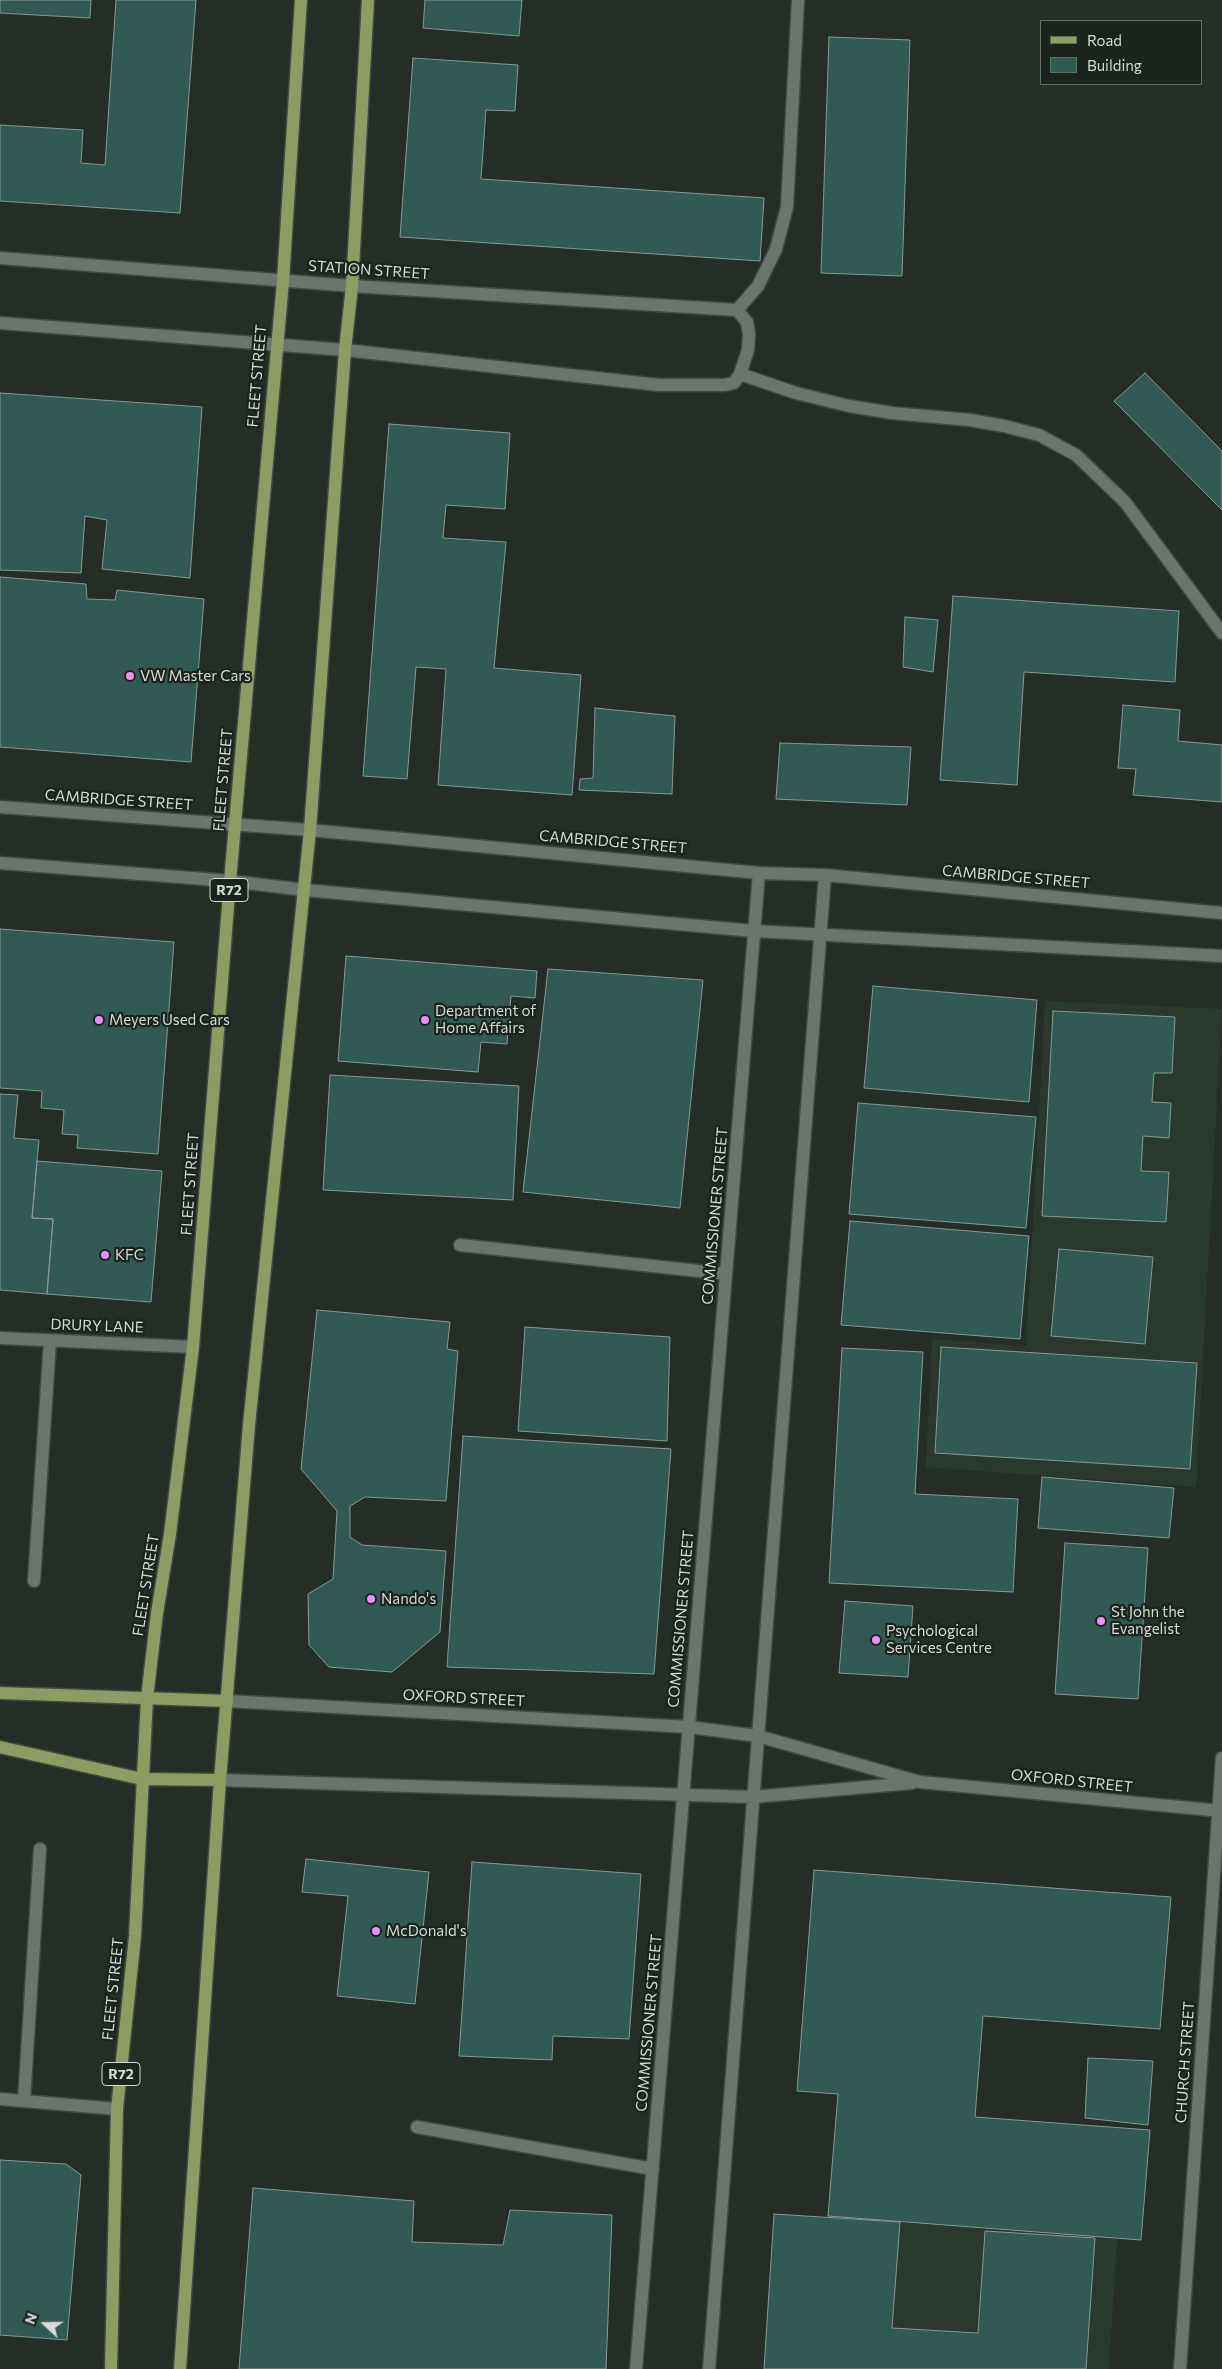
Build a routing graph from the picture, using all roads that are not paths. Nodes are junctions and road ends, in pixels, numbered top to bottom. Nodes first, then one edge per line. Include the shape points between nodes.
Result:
1 (301, 0) edge
2 (368, 0) edge
3 (798, 0) edge
4 (0, 258) edge
5 (283, 281) junction
6 (352, 286) junction
7 (737, 310) junction
8 (0, 323) edge
9 (276, 345) junction
10 (345, 350) junction
11 (740, 374) junction
12 (1222, 633) edge
13 (0, 807) edge
14 (235, 824) junction
15 (310, 830) junction
16 (0, 863) edge
17 (759, 873) junction
18 (825, 876) junction
19 (230, 881) junction
20 (305, 890) junction
21 (1222, 913) edge
22 (754, 931) junction
23 (820, 934) junction
24 (1222, 956) edge
25 (460, 1245) dead end
26 (726, 1274) junction
27 (0, 1338) edge
28 (50, 1341) junction
29 (193, 1346) junction
30 (34, 1581) dead end
31 (0, 1693) edge
32 (147, 1698) junction
33 (227, 1701) junction
34 (689, 1727) junction
35 (758, 1736) junction
36 (0, 1747) edge
37 (1222, 1758) edge
38 (142, 1779) junction
39 (220, 1780) junction
40 (920, 1782) junction
41 (683, 1796) junction
42 (753, 1798) junction
43 (1220, 1811) edge
44 (40, 1849) dead end
45 (0, 2099) edge
46 (24, 2101) junction
47 (118, 2109) junction
48 (417, 2127) dead end
49 (653, 2169) junction
50 (111, 2369) edge
51 (180, 2369) edge
52 (636, 2369) edge
53 (709, 2369) edge
54 (1180, 2369) edge

1 - 5 main road, FLEET STREET / R72
2 - 6 main road
3 - 7 street via 787,207 776,249 758,286
4 - 5 street, STATION STREET
5 - 6 street, STATION STREET
5 - 9 main road, FLEET STREET / R72
6 - 7 street, STATION STREET
6 - 10 main road
7 - 11 street via 747,322 749,334 748,350
8 - 9 street
9 - 10 street
9 - 14 main road, FLEET STREET / R72
10 - 11 street via 659,385 724,385 734,383
10 - 15 main road
11 - 12 street via 849,406 970,420 1039,435 1076,455 1125,502
13 - 14 street, CAMBRIDGE STREET
14 - 15 street, CAMBRIDGE STREET
14 - 19 main road, FLEET STREET / R72
15 - 17 street, CAMBRIDGE STREET
15 - 20 main road
16 - 19 street
17 - 18 street, CAMBRIDGE STREET
17 - 22 street, COMMISSIONER STREET
18 - 21 street, CAMBRIDGE STREET
18 - 23 street
19 - 20 street
19 - 29 main road, FLEET STREET / R72
20 - 22 street
20 - 33 main road via 249,1425
22 - 23 street
22 - 26 street, COMMISSIONER STREET
23 - 24 street
23 - 35 street
25 - 26 street
26 - 34 street, COMMISSIONER STREET
27 - 28 street, DRURY LANE
28 - 29 street, DRURY LANE
28 - 30 street
29 - 32 main road, FLEET STREET / R72
31 - 32 main road, OXFORD STREET
32 - 33 main road, OXFORD STREET
32 - 38 main road, FLEET STREET / R72
33 - 34 street, OXFORD STREET
33 - 39 main road
34 - 35 street, OXFORD STREET
34 - 41 street, COMMISSIONER STREET
35 - 40 street, OXFORD STREET
35 - 42 street
36 - 38 main road, OXFORD STREET
37 - 43 street, CHURCH STREET
38 - 39 main road, OXFORD STREET
38 - 47 main road, FLEET STREET / R72 via 135,1936
39 - 41 street, OXFORD STREET
39 - 51 main road
40 - 42 street, OXFORD STREET
40 - 43 street, OXFORD STREET
41 - 42 street, OXFORD STREET
41 - 49 street, COMMISSIONER STREET
42 - 53 street
43 - 54 street, CHURCH STREET
44 - 46 street
45 - 46 street
46 - 47 street
47 - 50 main road, FLEET STREET / R72
48 - 49 street
49 - 52 street, COMMISSIONER STREET

